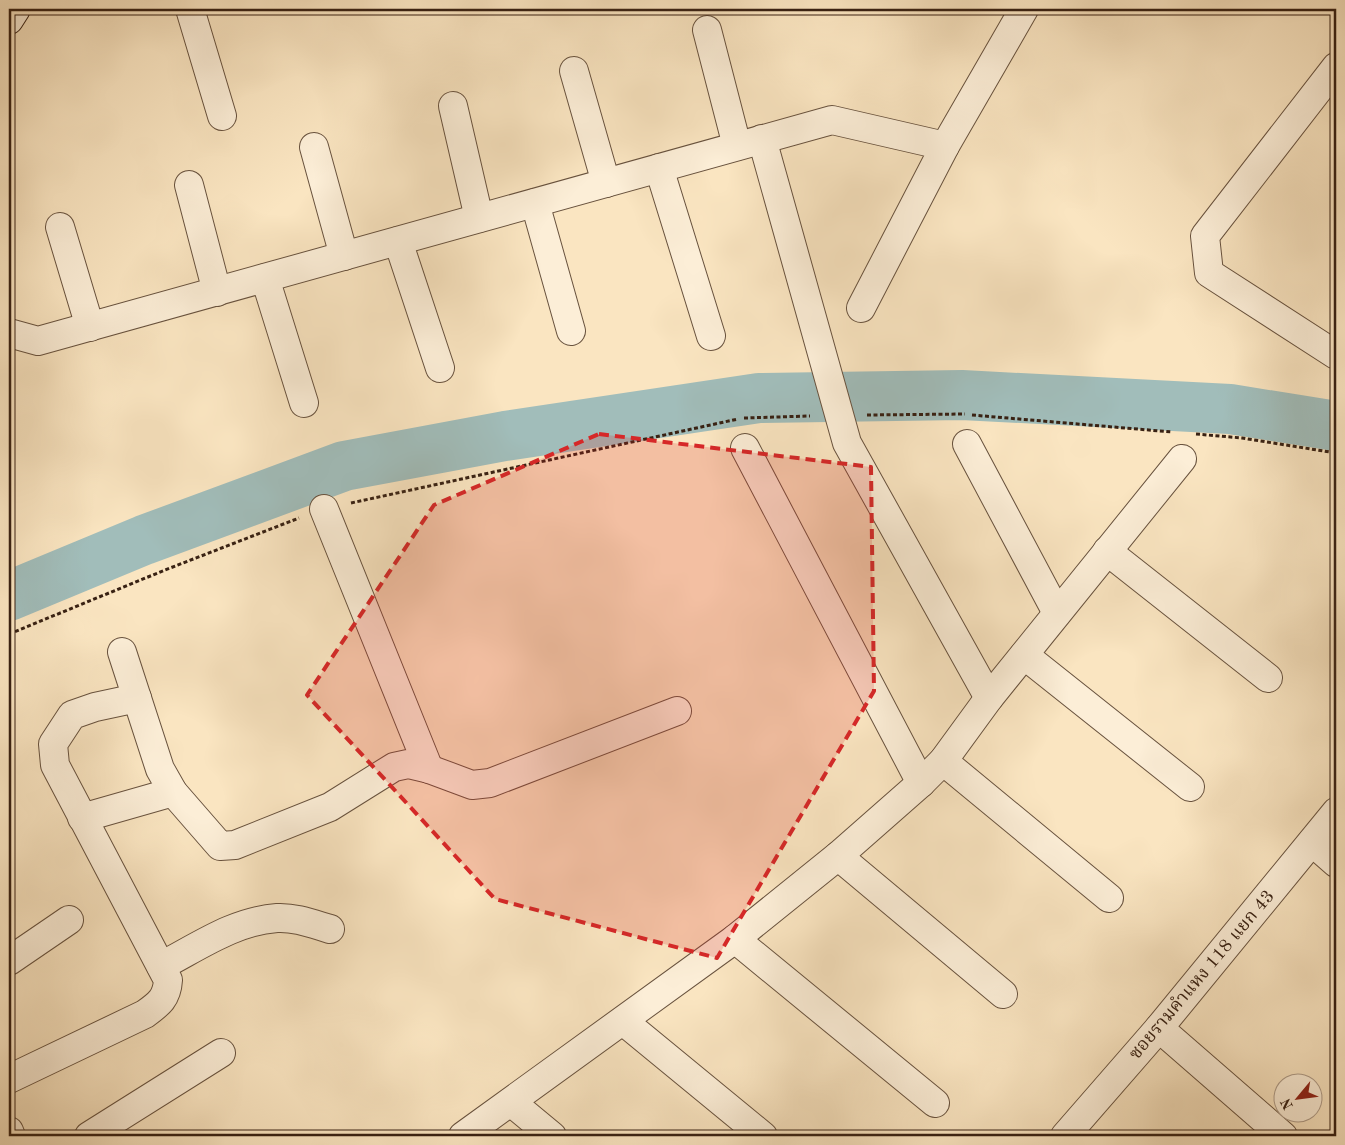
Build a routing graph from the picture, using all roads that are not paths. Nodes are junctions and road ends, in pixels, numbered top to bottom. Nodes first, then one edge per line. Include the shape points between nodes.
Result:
1 (16, 9) edge
2 (190, 9) edge
3 (1024, 9) edge
4 (9, 20) edge
5 (707, 30) dead end
6 (1336, 67) edge
7 (574, 71) dead end
8 (452, 106) dead end
9 (222, 116) dead end
10 (749, 143) junction
11 (945, 146) junction
12 (314, 147) dead end
13 (659, 168) junction
14 (606, 183) junction
15 (189, 186) dead end
16 (536, 203) junction
17 (479, 218) junction
18 (60, 227) dead end
19 (398, 241) junction
20 (344, 256) junction
21 (265, 278) junction
22 (216, 292) junction
23 (861, 308) dead end
24 (90, 327) junction
25 (571, 331) dead end
26 (9, 333) edge
27 (711, 336) dead end
28 (1336, 355) edge
29 (440, 368) dead end
30 (304, 403) dead end
31 (967, 444) dead end
32 (745, 448) dead end
33 (1182, 459) dead end
34 (324, 509) road end
35 (1107, 551) junction
36 (1057, 613) junction
37 (122, 652) dead end
38 (1024, 655) junction
39 (1268, 678) dead end
40 (137, 698) junction
41 (989, 698) junction
42 (677, 711) dead end
43 (943, 761) junction
44 (429, 769) junction
45 (921, 783) junction
46 (1190, 787) dead end
47 (173, 792) junction
48 (1336, 812) edge
49 (82, 818) junction
50 (1312, 842) junction
51 (838, 856) junction
52 (1336, 863) edge
53 (1109, 898) dead end
54 (69, 920) dead end
55 (330, 929) dead end
56 (735, 939) junction
57 (9, 960) edge
58 (160, 966) junction
59 (1003, 994) dead end
60 (623, 1021) junction
61 (1159, 1028) junction
62 (221, 1053) dead end
63 (9, 1080) edge
64 (511, 1102) junction
65 (935, 1103) dead end
66 (9, 1131) edge
67 (469, 1135) edge
68 (11, 1136) edge
69 (89, 1136) edge
70 (552, 1136) edge
71 (763, 1136) edge
72 (1065, 1136) edge
73 (1283, 1136) edge

1 - 4 street
2 - 9 street
3 - 11 street
5 - 10 street
6 - 28 street via 1205,236 1209,273
7 - 14 street
8 - 17 street
10 - 11 street via 832,120
10 - 13 street
10 - 41 street via 806,297 848,443
11 - 23 street
12 - 20 street
13 - 14 street
13 - 27 street
14 - 16 street
15 - 22 street
16 - 17 street
16 - 25 street
17 - 19 street
18 - 24 street
19 - 20 street
19 - 29 street
20 - 21 street
21 - 22 street
21 - 30 street
22 - 24 street
24 - 26 street via 38,341
31 - 36 street
32 - 45 street
33 - 35 street
34 - 44 street
35 - 36 street
35 - 39 street
36 - 38 street
37 - 40 street
38 - 41 street
38 - 46 street
40 - 47 street via 160,769
40 - 49 street via 72,715 53,744 55,765
41 - 43 street
42 - 44 street via 490,783 472,785
43 - 45 street
43 - 53 street
44 - 47 street via 408,764 394,766 330,807 235,845 220,846
45 - 51 street
47 - 49 street
48 - 50 street, ซอยรามคำแหง 118 แยก 43
49 - 58 street
50 - 52 street
50 - 61 street, ซอยรามคำแหง 118 แยก 43
51 - 56 street
51 - 59 street
54 - 57 street
55 - 58 street via 278,918 238,925
56 - 60 street
56 - 65 street
58 - 63 street via 168,980 168,992 156,1006
60 - 64 street
60 - 71 street
61 - 72 street, ซอยรามคำแหง 118 แยก 43
61 - 73 street
62 - 69 street
64 - 67 street
64 - 70 street
66 - 68 street

